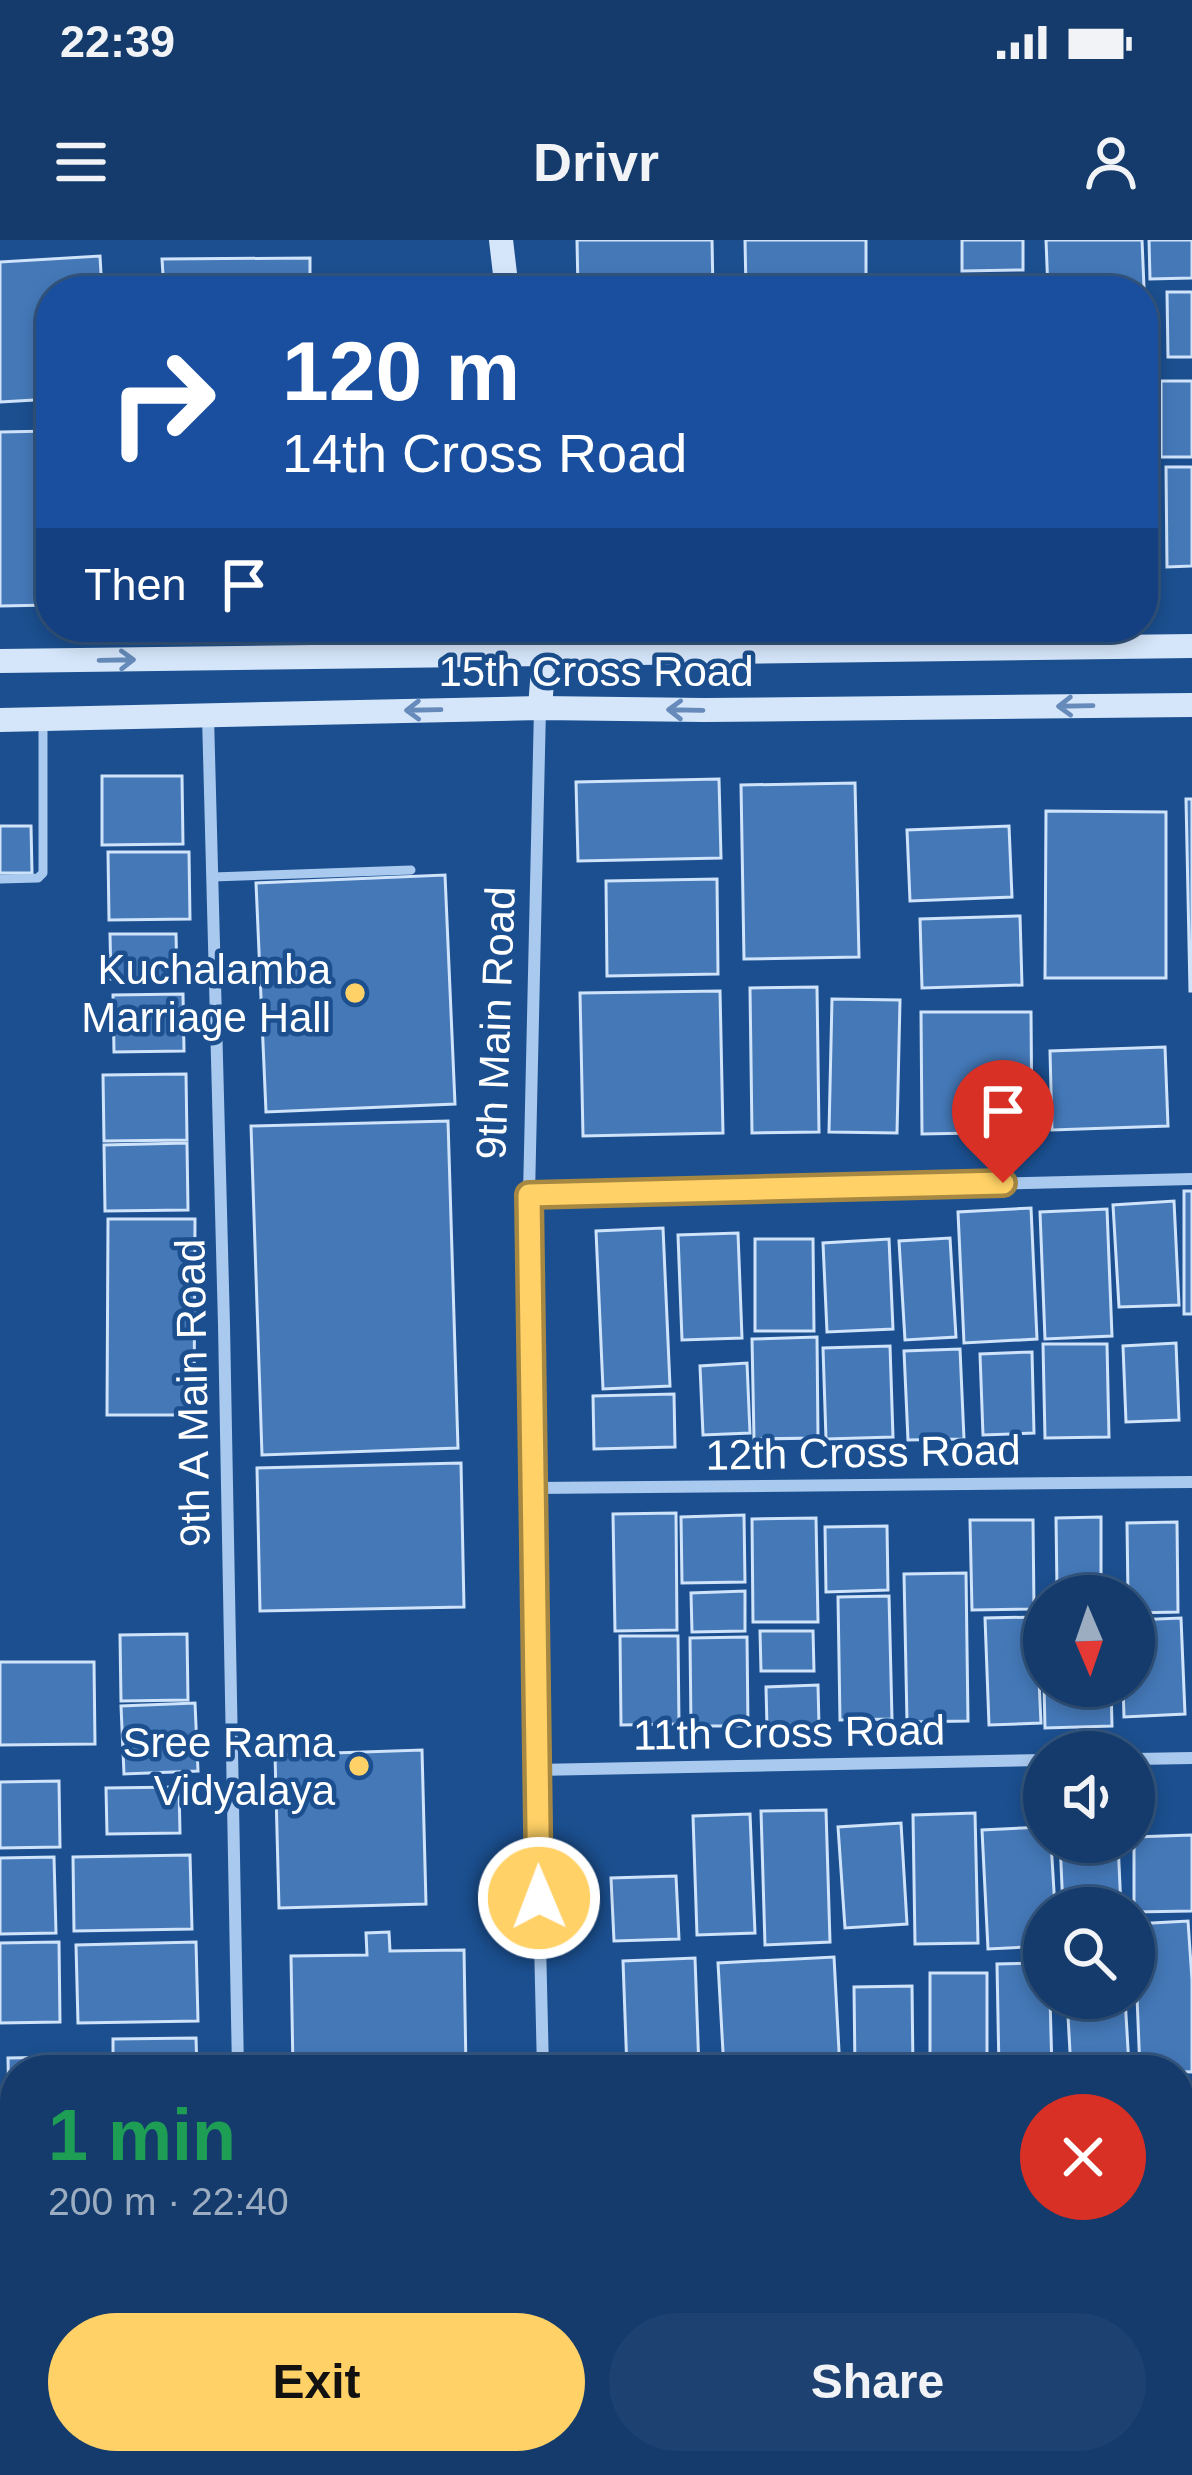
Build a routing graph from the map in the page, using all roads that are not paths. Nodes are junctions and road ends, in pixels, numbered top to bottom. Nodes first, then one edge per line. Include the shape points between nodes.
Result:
1 (501, 240) edge
2 (505, 276) edge
3 (542, 642) edge
4 (1192, 646) edge
5 (544, 656) junction
6 (0, 661) edge
7 (1192, 705) edge
8 (540, 708) junction
9 (208, 716) junction
10 (43, 719) junction
11 (0, 720) edge
12 (411, 870) dead end
13 (213, 877) junction
14 (0, 879) edge
15 (1192, 1179) edge
16 (529, 1195) junction
17 (1192, 1482) edge
18 (534, 1488) junction
19 (1192, 1758) edge
20 (1155, 1759) edge
21 (1023, 1760) edge
22 (536, 1769) junction
23 (238, 2055) edge
24 (543, 2055) edge

1 - 2 main road
3 - 5 main road, 9th Main Road
4 - 5 main road, 15th Cross Road
6 -> 5 main road, 15th Cross Road
5 - 8 main road, 9th Main Road
7 -> 8 main road, 15th Cross Road
8 -> 9 main road, 15th Cross Road
8 - 16 street, 9th Main Road
9 - 10 main road, 15th Cross Road
9 - 13 street, 9th A Main Road
10 - 11 main road, 15th Cross Road
10 - 14 lane via 43,873
12 - 13 lane
13 - 23 street, 9th A Main Road
15 - 16 street
16 - 18 street, 9th Main Road
17 - 18 street, 12th Cross Road
18 - 22 street, 9th Main Road
19 - 20 street
21 - 22 street, 11th Cross Road
22 - 24 street, 9th Main Road

